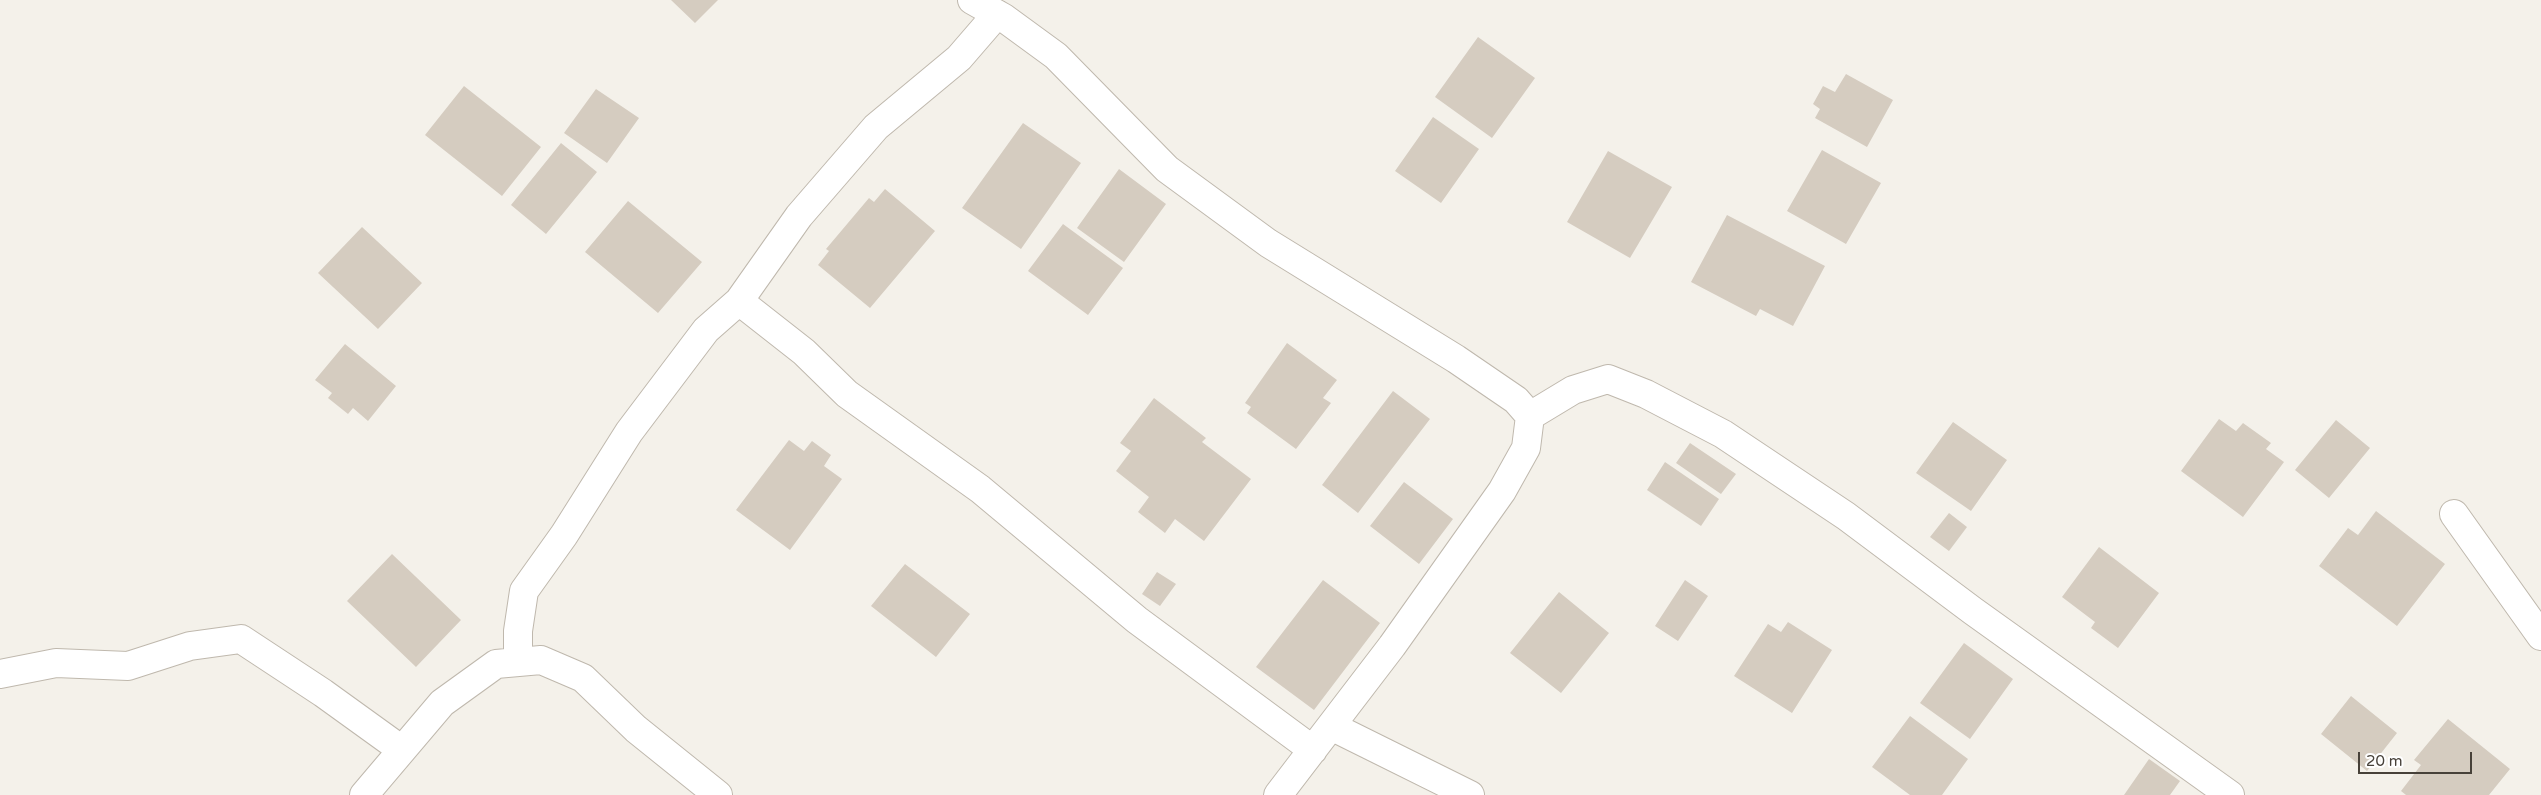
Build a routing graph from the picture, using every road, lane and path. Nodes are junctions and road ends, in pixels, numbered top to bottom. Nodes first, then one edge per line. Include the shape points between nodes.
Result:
1 (972, 0) edge
2 (997, 14) junction
3 (740, 301) junction
4 (1530, 416) junction
5 (2454, 514) dead end
6 (2541, 636) edge
7 (518, 662) junction
8 (0, 674) edge
9 (1331, 726) junction
10 (402, 750) junction
11 (1313, 750) junction
12 (364, 795) edge
13 (718, 795) edge
14 (1278, 795) edge
15 (1470, 795) edge
16 (2230, 795) edge

1 - 2 street
2 - 3 street via 959,58 876,127 799,216
2 - 4 street via 1056,56 1168,169 1268,243 1456,359 1516,400
3 - 7 street via 706,330 629,432 524,591 518,631
3 - 11 street via 804,352 847,394 980,489 1137,620
4 - 9 street via 1526,448 1502,490 1440,581
4 - 16 street via 1573,390 1608,379 1646,394 1723,434 1846,516
5 - 6 street
7 - 10 street via 496,664 442,703
7 - 13 street via 541,660 584,678 636,730
8 - 10 street via 56,663 128,666 190,646 241,639
9 - 11 street
9 - 15 street
10 - 12 street
11 - 14 street

